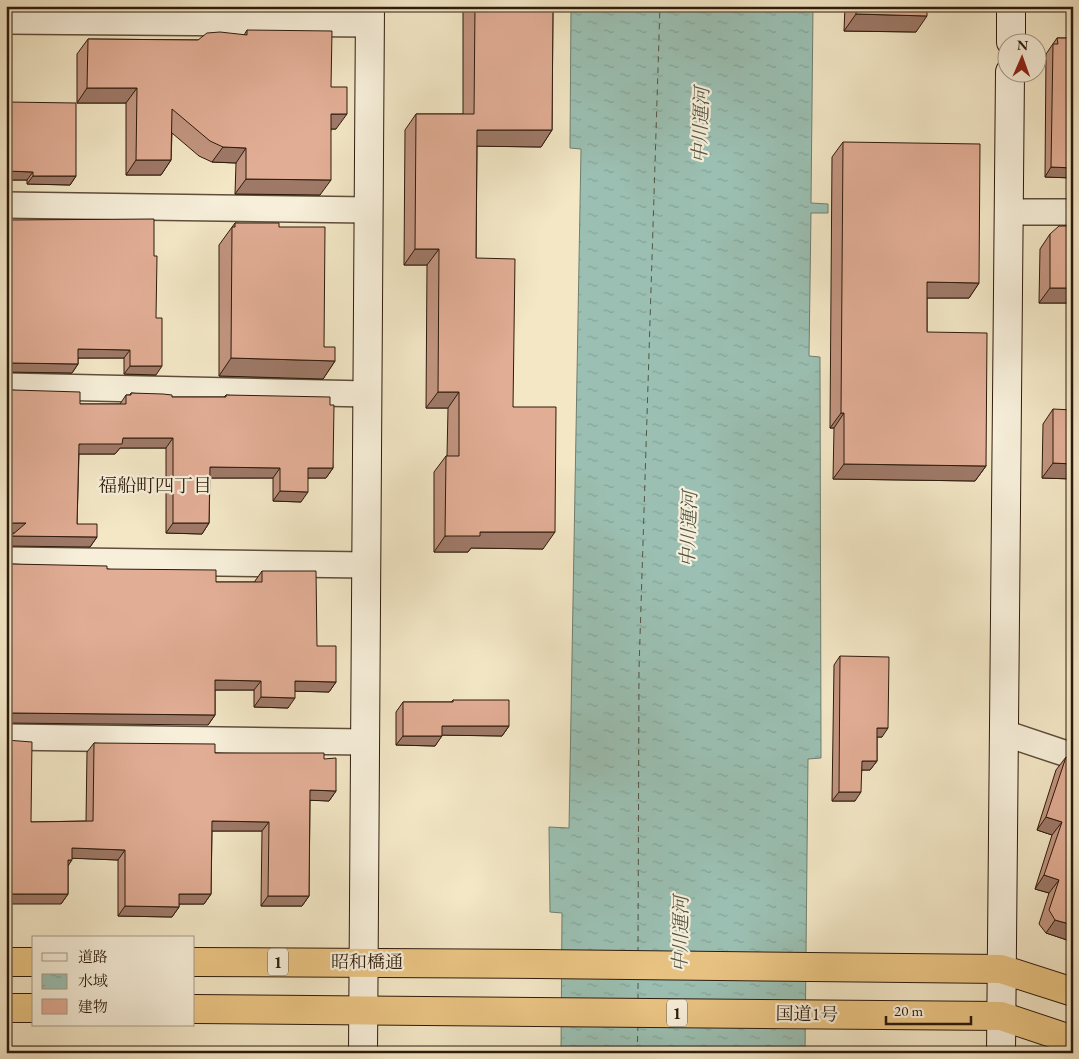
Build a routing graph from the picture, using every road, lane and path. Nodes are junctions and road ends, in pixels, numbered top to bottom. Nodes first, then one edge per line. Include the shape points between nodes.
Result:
1 (1011, 6) edge
2 (370, 15) edge
3 (6, 20) edge
4 (1011, 32) edge
5 (1010, 82) edge
6 (6, 205) edge
7 (369, 210) junction
8 (1009, 212) junction
9 (1073, 212) edge
10 (6, 386) edge
11 (367, 394) junction
12 (6, 560) edge
13 (366, 565) junction
14 (1004, 733) junction
15 (6, 737) edge
16 (364, 742) junction
17 (1073, 756) edge
18 (6, 962) edge
19 (32, 962) edge
20 (195, 962) edge
21 (363, 962) junction
22 (1002, 969) junction
23 (1073, 992) edge
24 (6, 1008) edge
25 (32, 1008) edge
26 (195, 1009) edge
27 (363, 1010) junction
28 (1001, 1016) junction
29 (1073, 1040) edge
30 (363, 1053) edge
31 (1001, 1053) edge

1 - 4 street
2 - 3 street
2 - 7 street
5 - 8 street
6 - 7 street
7 - 11 street
8 - 9 street
8 - 14 street
10 - 11 street
11 - 13 street
12 - 13 street
13 - 16 street
14 - 17 street
14 - 22 street
15 - 16 street
16 - 21 street
18 - 19 highway
20 - 21 highway, 昭和橋通 / 1
21 - 22 highway, 昭和橋通 / 1
21 - 27 street
22 - 23 highway, 1
22 - 28 street
24 - 25 highway
26 - 27 highway, 1
27 - 28 highway, 国道1号 / 1
27 - 30 street
28 - 29 highway, 国道1号 / 1
28 - 31 street

